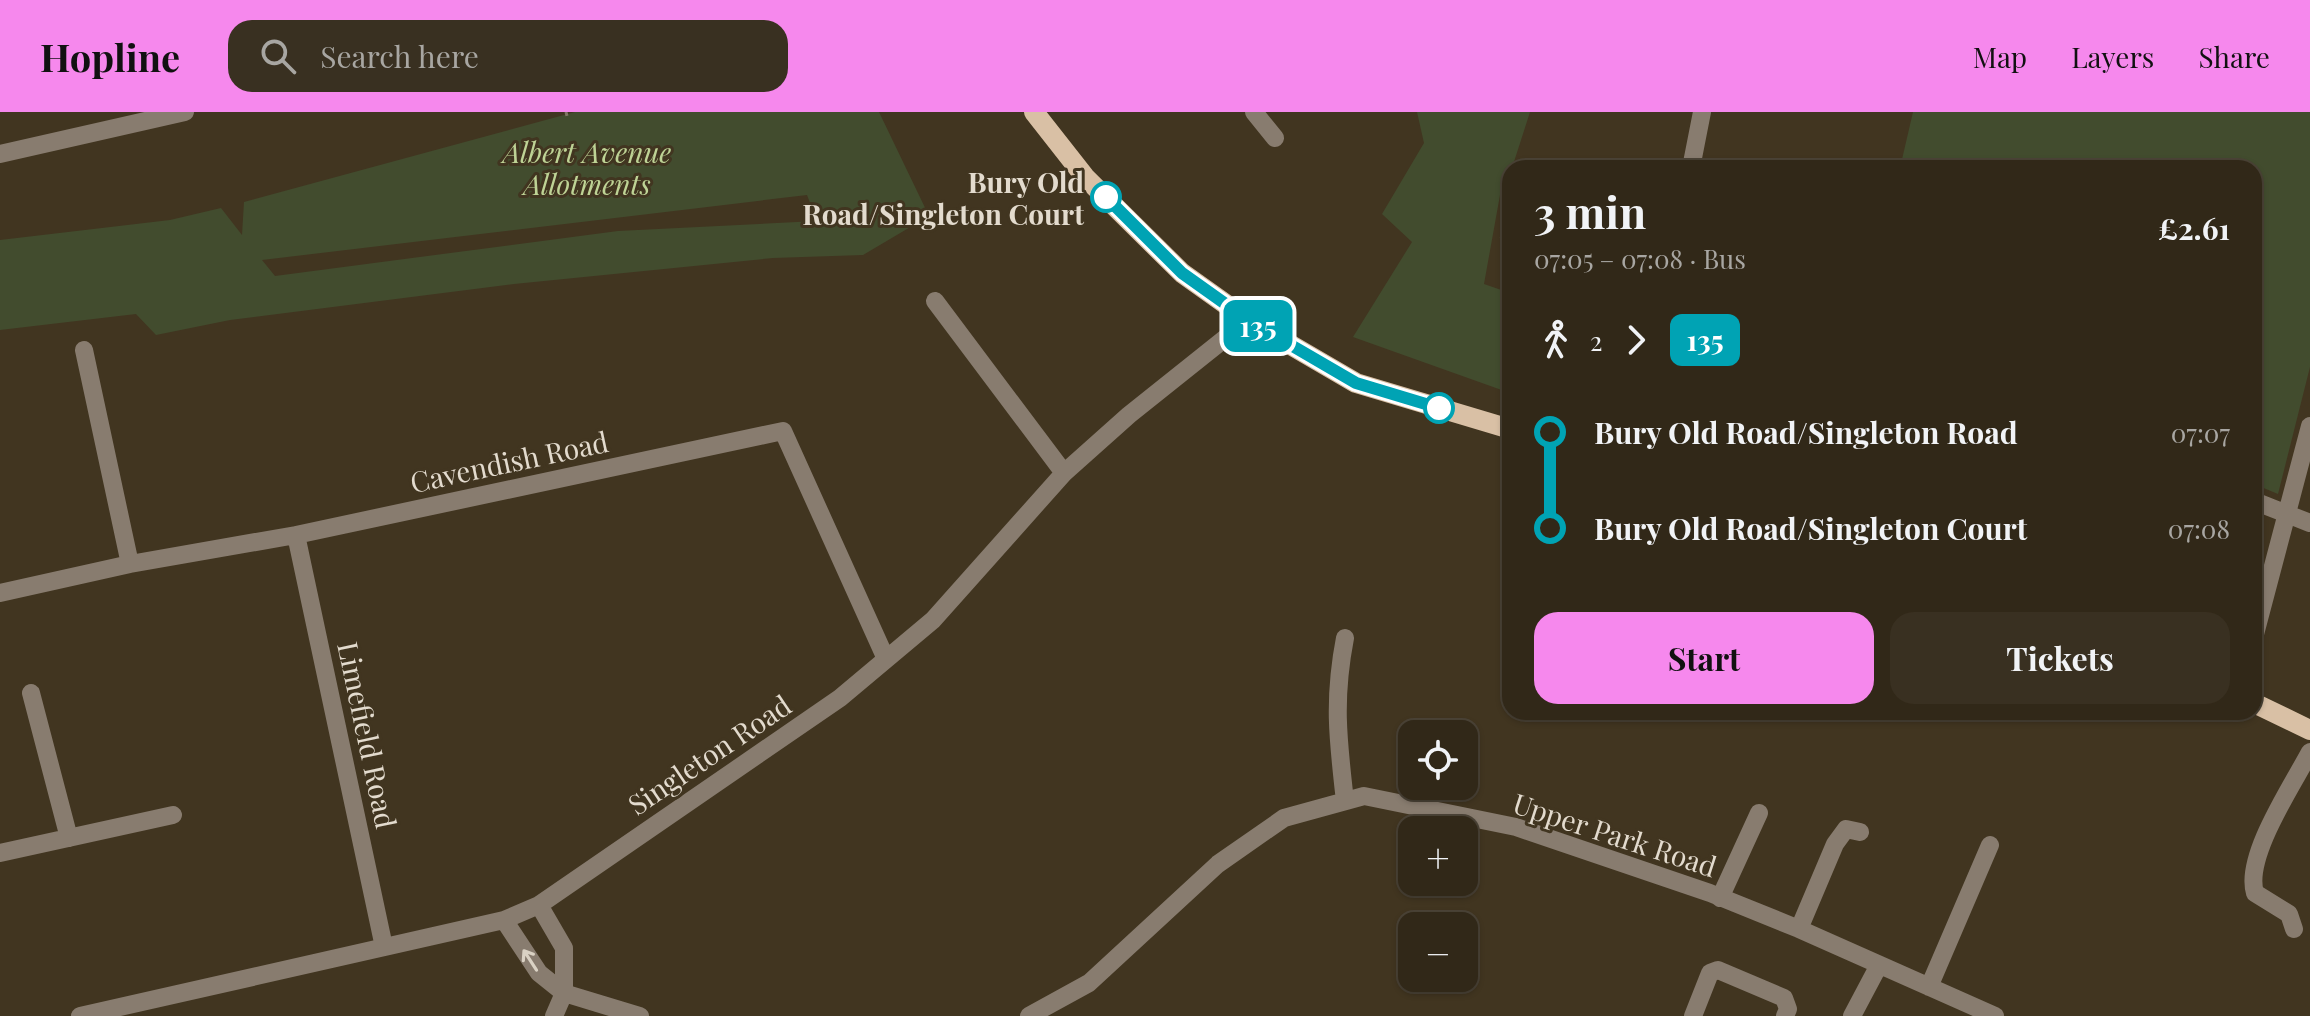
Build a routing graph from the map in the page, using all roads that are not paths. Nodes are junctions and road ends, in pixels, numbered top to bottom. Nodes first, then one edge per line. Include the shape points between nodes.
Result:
1 (185, 112) edge
2 (1034, 112) edge
3 (1254, 112) edge
4 (1702, 112) edge
5 (118, 119) edge
6 (1275, 138) dead end
7 (0, 154) edge
8 (1693, 160) edge
9 (935, 301) dead end
10 (1248, 320) junction
11 (84, 350) dead end
12 (2310, 426) edge
13 (1502, 427) edge
14 (1064, 473) junction
15 (2262, 504) edge
16 (2288, 514) junction
17 (2310, 523) edge
18 (296, 535) junction
19 (130, 564) junction
20 (0, 593) edge
21 (2262, 609) edge
22 (1345, 638) dead end
23 (886, 659) junction
24 (31, 693) dead end
25 (2262, 707) edge
26 (2310, 730) edge
27 (2310, 752) edge
28 (1345, 801) junction
29 (1759, 813) dead end
30 (173, 815) dead end
31 (1860, 832) dead end
32 (69, 838) junction
33 (1990, 845) dead end
34 (0, 853) edge
35 (1720, 898) junction
36 (539, 905) junction
37 (504, 920) junction
38 (1799, 929) junction
39 (2294, 929) dead end
40 (384, 947) junction
41 (1879, 965) junction
42 (1929, 987) junction
43 (564, 993) junction
44 (80, 1016) edge
45 (554, 1016) edge
46 (640, 1016) edge
47 (1029, 1016) edge
48 (1693, 1016) edge
49 (1785, 1016) edge
50 (1852, 1016) edge
51 (1995, 1016) edge

1 - 5 street
2 - 10 main road via 1085,177 1182,273
3 - 6 street
4 - 8 street
5 - 7 street
9 - 14 street
10 - 13 main road via 1356,383
10 - 14 street, Singleton Road
11 - 19 street
12 - 16 street
14 - 23 street, Singleton Road via 933,620
15 - 16 street
16 - 17 street
16 - 21 street
18 - 19 street, Cavendish Road
18 - 23 street, Cavendish Road via 783,431
18 - 40 street, Limefield Road
19 - 20 street, Cavendish Road
22 - 28 street via 1336,692
23 - 36 street, Singleton Road via 840,698
24 - 32 street
25 - 26 main road
27 - 39 street via 2259,850 2252,881 2255,893 2289,914
28 - 35 street, Upper Park Road via 1364,796 1516,827
28 - 47 street, Upper Park Road via 1284,818 1218,864 1089,983
29 - 35 street
30 - 32 street
31 - 38 street via 1846,829 1835,844
32 - 34 street
33 - 42 street
35 - 38 street, Upper Park Road
36 - 37 street, Singleton Road
36 - 43 street via 564,948
37 - 40 street, Singleton Road
43 -> 37 street via 539,973
38 - 41 street, Upper Park Road
40 - 44 street, Singleton Road
41 - 42 street, Upper Park Road
41 - 50 street
42 - 51 street, Upper Park Road
43 - 45 street
43 - 46 street
48 - 49 street via 1710,973 1718,970 1784,998

